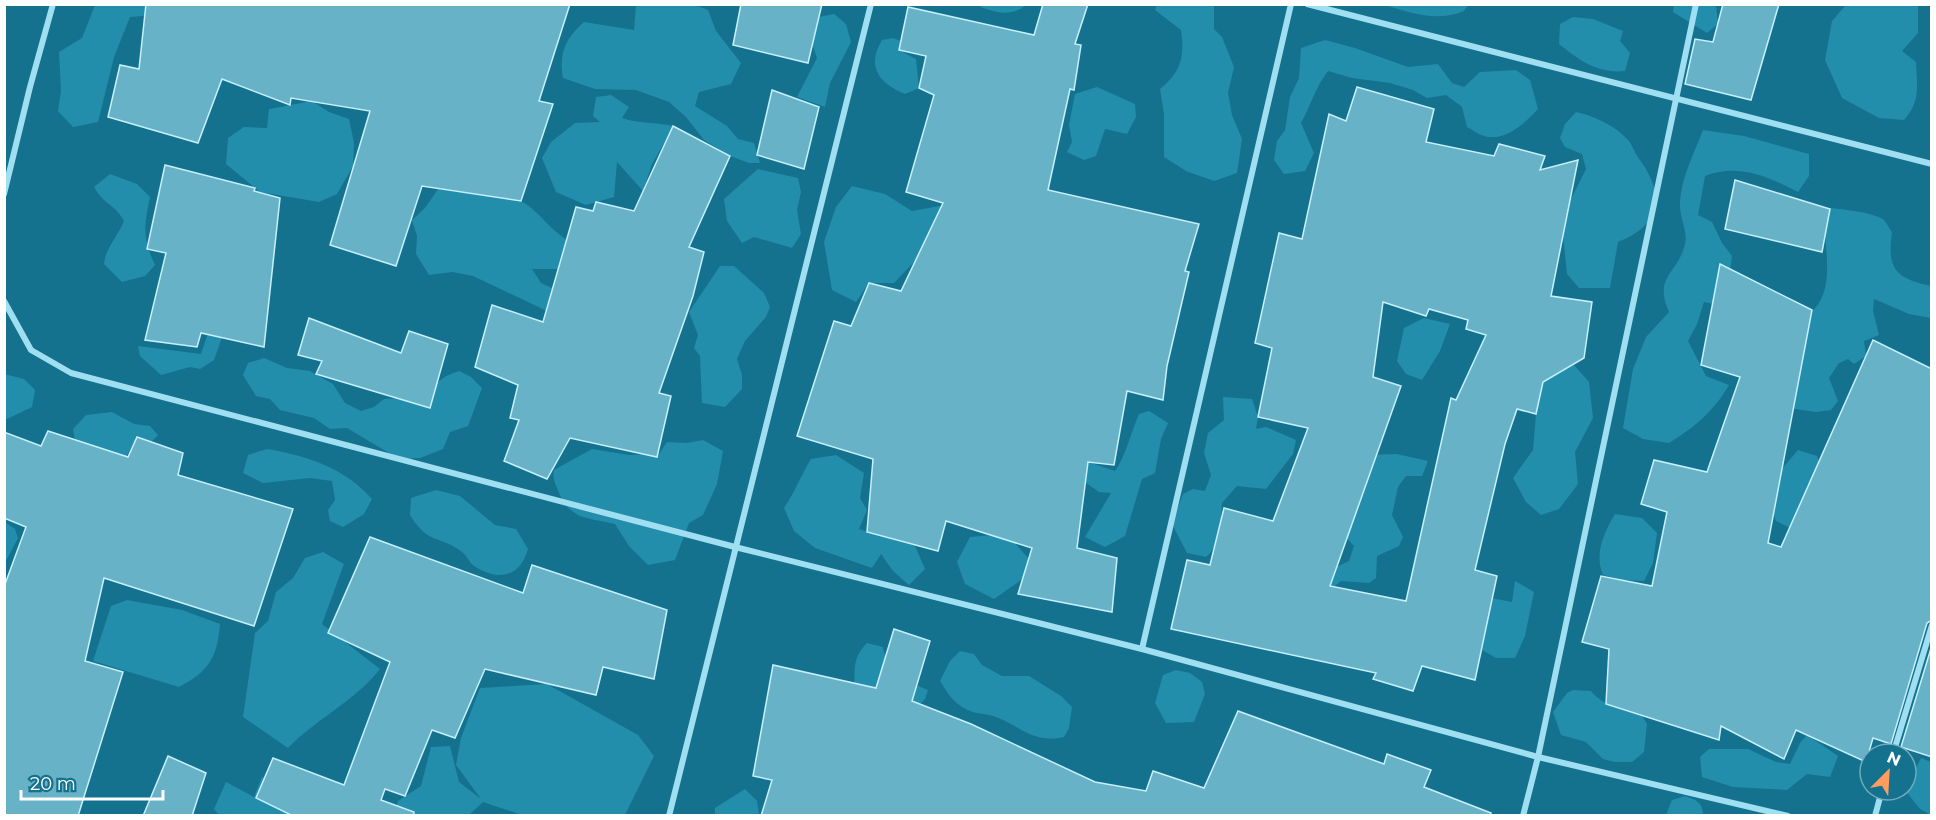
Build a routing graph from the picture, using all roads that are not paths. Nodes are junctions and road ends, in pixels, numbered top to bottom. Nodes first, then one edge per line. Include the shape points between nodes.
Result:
1 (53, 4) edge
2 (871, 4) edge
3 (1291, 4) edge
4 (1307, 4) edge
5 (1696, 4) edge
6 (1676, 100) junction
7 (1932, 164) edge
8 (4, 194) edge
9 (4, 301) edge
10 (735, 547) junction
11 (1932, 625) edge
12 (1142, 649) junction
13 (1897, 742) edge
14 (1538, 757) junction
15 (669, 816) edge
16 (1523, 816) edge
17 (1788, 816) edge

1 - 8 street
2 - 10 street
3 - 12 street
4 - 6 street
5 - 6 street
6 - 7 street
6 - 14 street
9 - 10 street via 32,350 72,373
10 - 12 street
10 - 15 street
11 - 13 street
12 - 14 street
14 - 16 street
14 - 17 street

